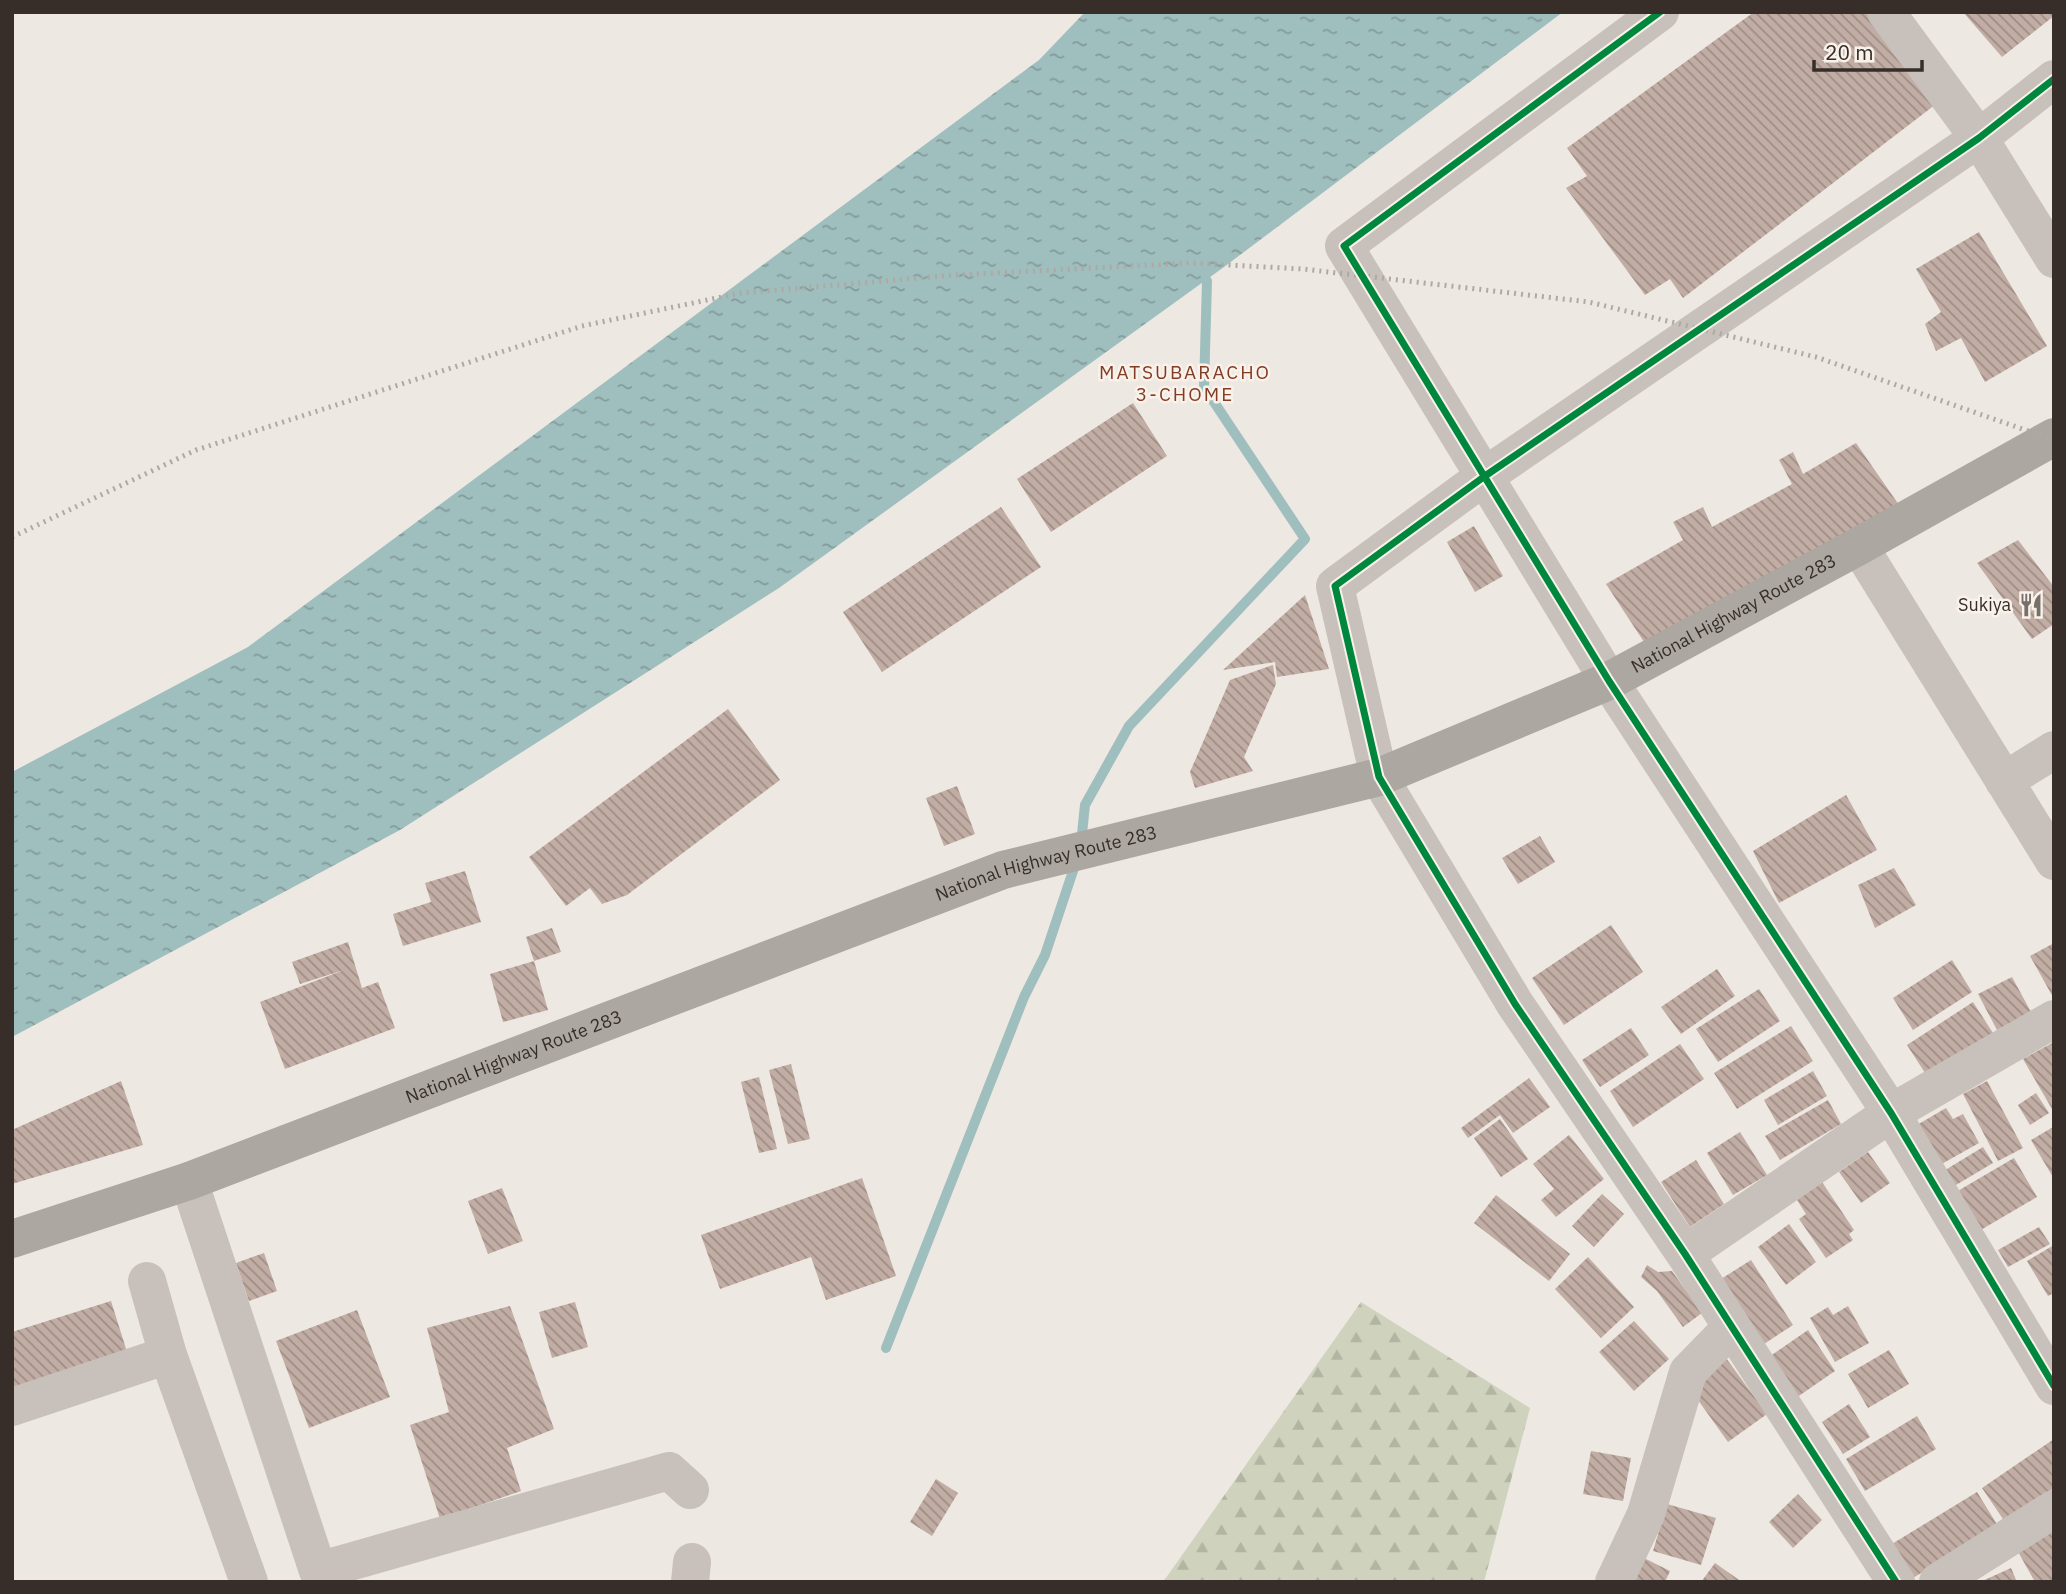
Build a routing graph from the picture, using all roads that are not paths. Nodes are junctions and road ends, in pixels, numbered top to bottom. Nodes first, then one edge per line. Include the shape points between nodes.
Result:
1 (1660, 12) edge
2 (1886, 12) edge
3 (2054, 79) edge
4 (1979, 138) junction
5 (2054, 259) edge
6 (2054, 437) edge
7 (1485, 476) junction
8 (1859, 546) junction
9 (1609, 681) junction
10 (2054, 750) edge
11 (1379, 777) junction
12 (2004, 781) junction
13 (2054, 861) edge
14 (2054, 1019) edge
15 (1891, 1113) junction
16 (189, 1181) junction
17 (12, 1239) edge
18 (1685, 1255) junction
19 (147, 1281) dead end
20 (1732, 1327) junction
21 (167, 1355) junction
22 (2054, 1386) edge
23 (12, 1407) edge
24 (690, 1490) dead end
25 (2054, 1508) edge
26 (249, 1582) edge
27 (1614, 1582) edge
28 (1896, 1582) edge
29 (1938, 1582) edge

1 - 7 street via 1344,247
2 - 4 street
3 - 4 street
4 - 5 street
4 - 7 street
6 - 8 highway, National Highway Route 283
7 - 9 street
7 - 11 street via 1335,586
8 - 9 highway, National Highway Route 283
8 - 12 street
9 - 11 highway, National Highway Route 283
9 - 15 street
10 - 12 street
11 - 16 highway, National Highway Route 283 via 1003,870
11 - 18 street via 1515,1004
12 - 13 street
14 - 15 street
15 - 18 street
15 - 22 street
16 - 17 highway, National Highway Route 283
16 - 24 street via 318,1571 669,1471
18 - 20 street
19 - 21 street
20 - 27 street via 1688,1372 1646,1514
20 - 28 street
21 - 23 street
21 - 26 street
25 - 29 street

